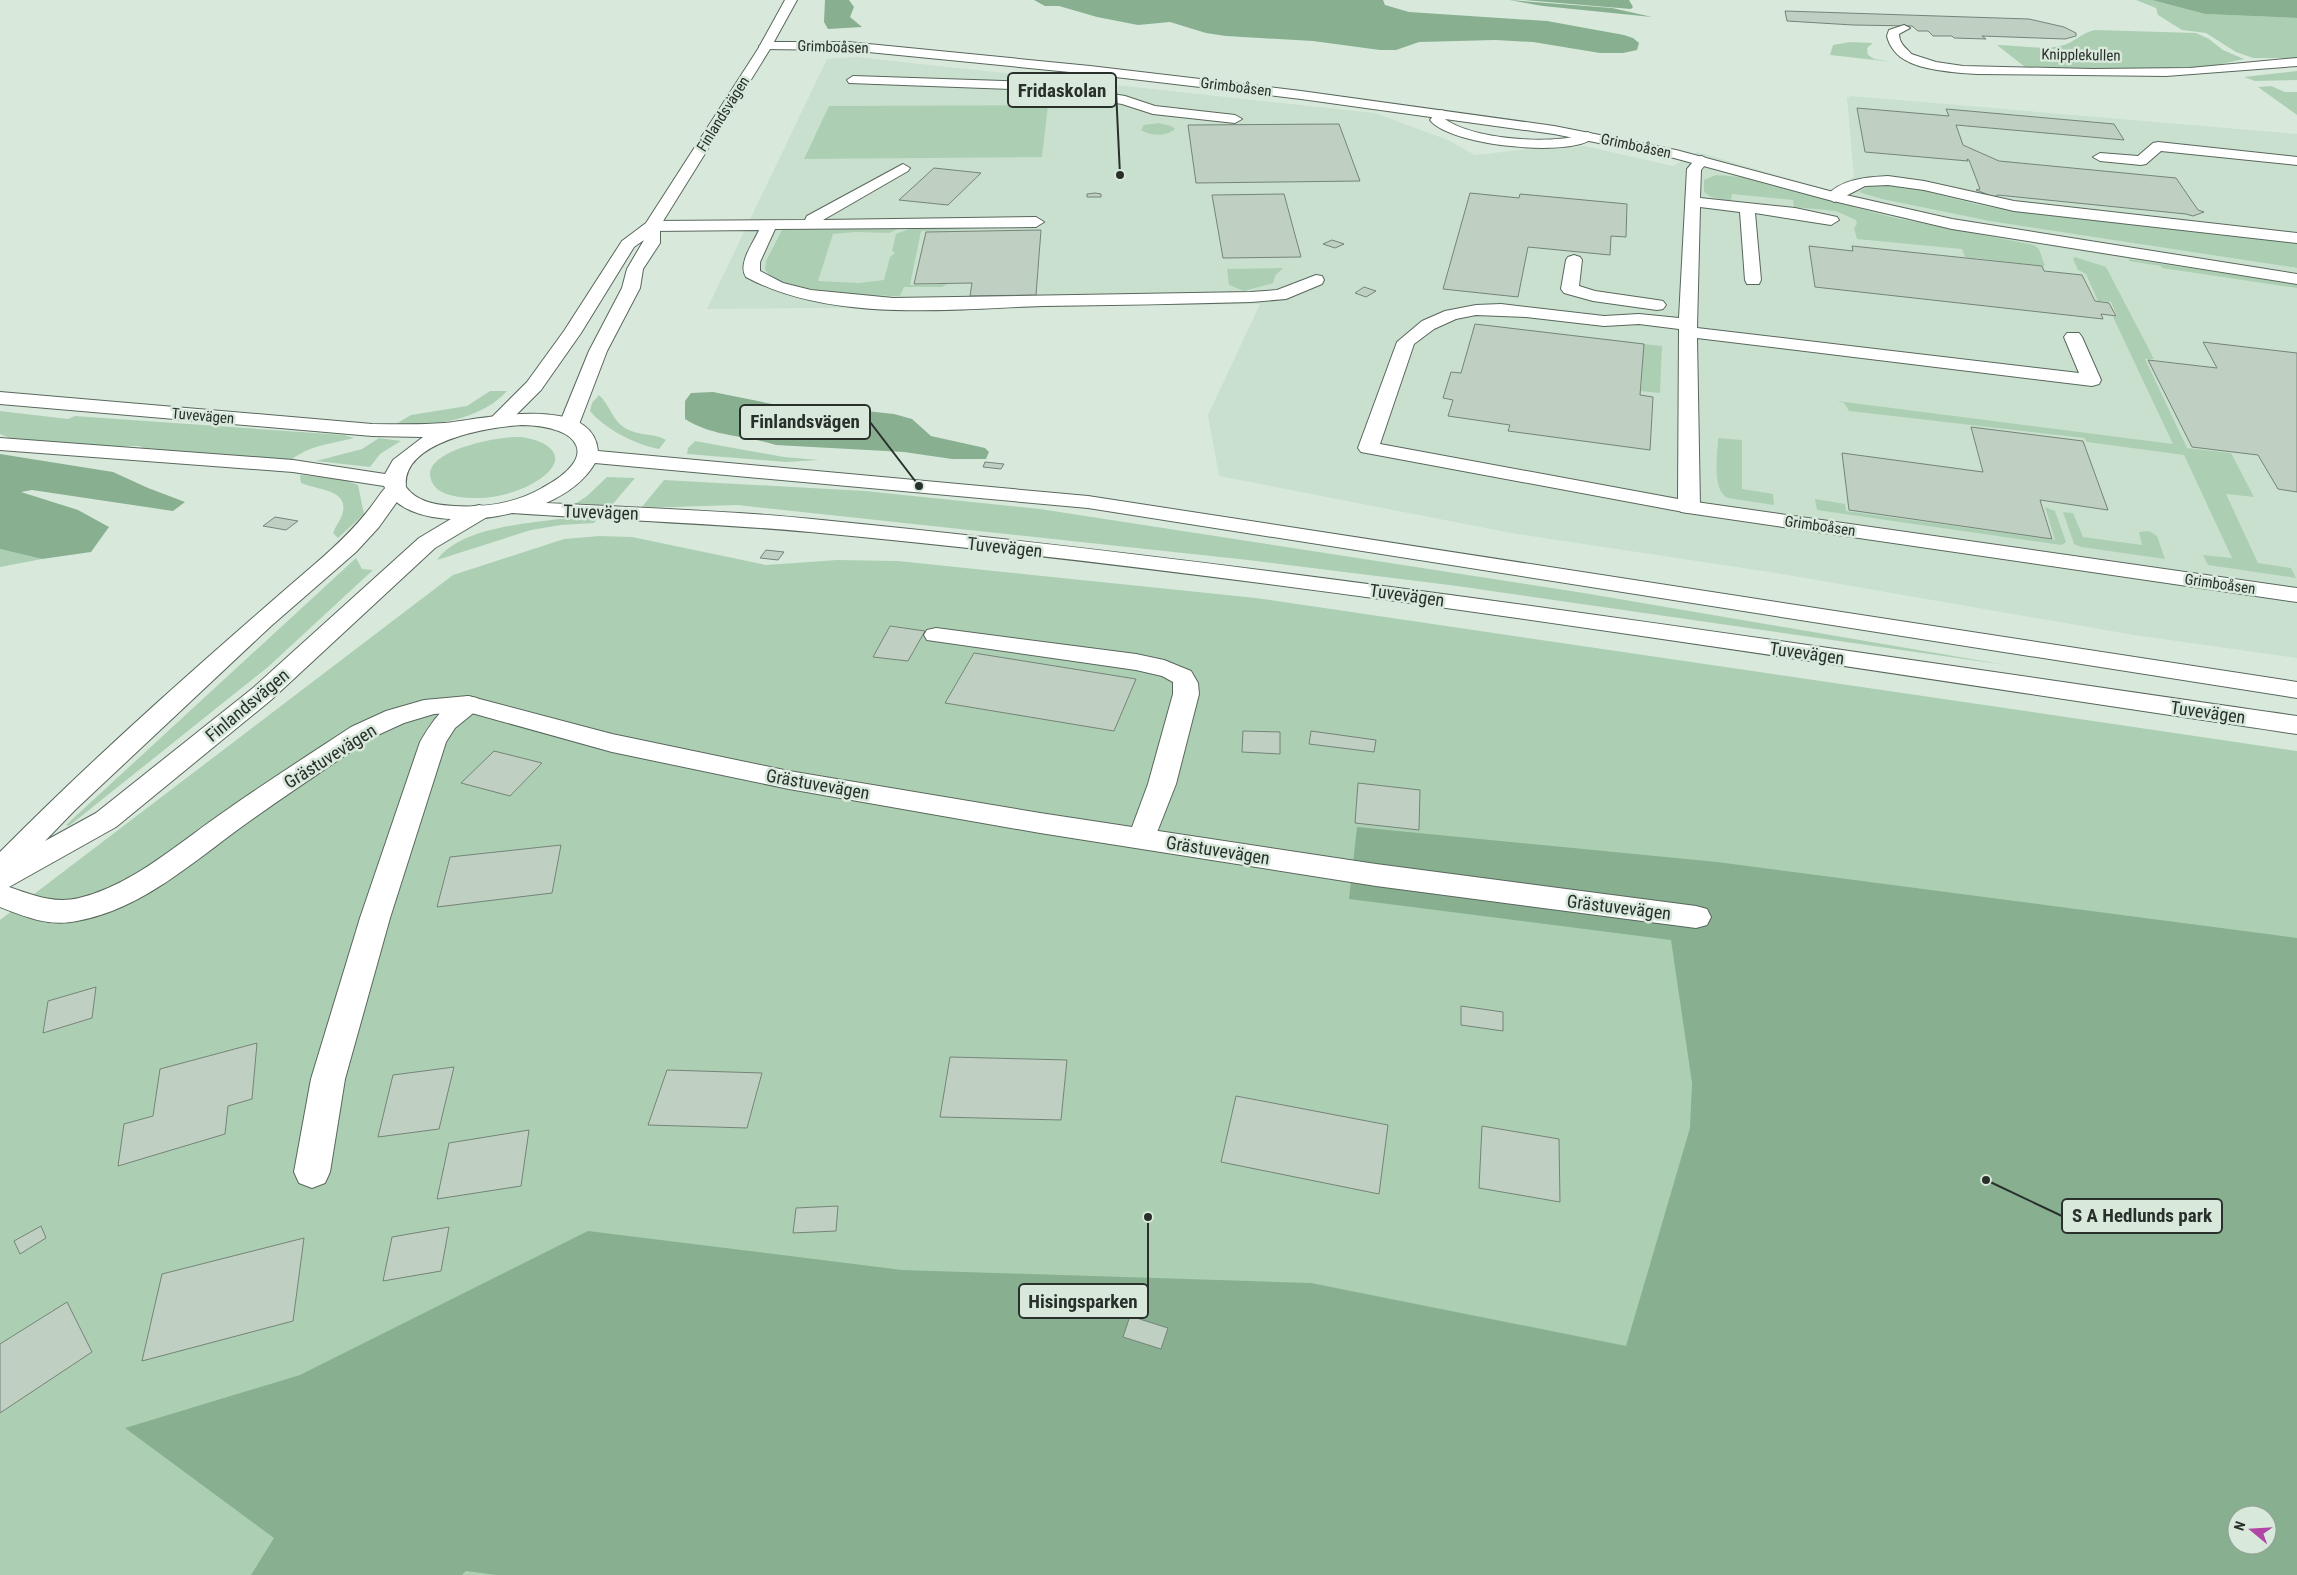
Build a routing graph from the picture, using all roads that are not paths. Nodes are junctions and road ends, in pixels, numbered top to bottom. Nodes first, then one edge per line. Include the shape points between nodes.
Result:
1 (791, 0) edge
2 (1904, 28) dead end
3 (765, 46) junction
4 (2297, 62) edge
5 (1056, 67) junction
6 (853, 80) dead end
7 (1036, 86) junction
8 (1235, 119) dead end
9 (2100, 157) dead end
10 (1702, 160) junction
11 (2297, 160) edge
12 (903, 168) dead end
13 (1834, 197) junction
14 (1692, 202) junction
15 (1747, 208) junction
16 (1831, 220) dead end
17 (1036, 222) dead end
18 (812, 225) junction
19 (652, 226) junction
20 (769, 226) junction
21 (2297, 238) edge
22 (1574, 260) dead end
23 (2297, 279) edge
24 (1316, 280) dead end
25 (1752, 280) dead end
26 (1688, 322) junction
27 (2074, 336) dead end
28 (0, 398) edge
29 (500, 420) junction
30 (466, 426) junction
31 (568, 427) junction
32 (0, 444) edge
33 (587, 456) junction
34 (394, 485) junction
35 (512, 506) junction
36 (1689, 507) junction
37 (479, 512) junction
38 (2297, 595) edge
39 (936, 635) dead end
40 (2297, 690) edge
41 (468, 704) junction
42 (2297, 725) edge
43 (1142, 838) junction
44 (0, 870) edge
45 (0, 879) edge
46 (0, 895) edge
47 (1696, 917) dead end
48 (312, 1172) dead end

1 - 3 street, Finlandsvägen
2 - 4 street, Knipplekullen via 1893,32 1895,45 1923,70 2164,73
3 - 5 street, Grimboåsen via 841,46
3 - 19 street, Finlandsvägen
5 - 7 street
5 - 10 street, Grimboåsen via 1442,114 1588,136
6 - 7 street
7 - 8 street via 1125,100 1153,110
9 - 11 street via 2141,161 2158,146
10 - 13 street, Grimboåsen
10 - 14 street, Grimboåsen via 1694,169
12 - 18 street via 813,219
13 - 21 street via 1862,183 1886,181 2016,206
13 - 23 street, Grimboåsen via 2006,234
14 - 15 street
14 - 26 street, Grimboåsen
15 - 16 street
15 - 25 street
17 - 18 street
18 - 20 street
19 - 20 street
19 - 29 street, Finlandsvägen via 628,244 534,386
19 - 31 street, Finlandsvägen via 652,243 635,269 632,288 598,351
20 - 24 street via 752,262 752,273 777,287 844,299 920,303 1251,297 1280,295
22 - 26 street via 1570,289
26 - 27 street via 2092,380
26 - 36 street, Grimboåsen
26 - 36 street via 1605,321 1491,308 1471,309 1441,319 1406,342 1368,448
28 - 30 street, Tuvevägen via 372,430 421,431
29 - 30 street, Tuvevägen
29 - 31 street, Tuvevägen via 541,420
30 - 34 street, Tuvevägen via 434,439 409,455 400,464
31 - 33 street, Tuvevägen via 586,442
32 - 34 street, Tuvevägen via 293,466 362,475
33 - 35 street, Tuvevägen via 580,470 563,484 540,497
33 - 40 street, Tuvevägen via 1088,502
34 - 37 street, Tuvevägen via 400,497 424,509
34 - 44 street via 371,522 348,547 72,796
35 - 37 street, Tuvevägen
35 - 42 street, Tuvevägen via 807,524 1171,565 1377,591
36 - 38 street, Grimboåsen
37 - 45 street, Finlandsvägen via 427,542 262,694 106,820
39 - 43 street via 1136,662 1181,675 1186,694 1162,784
41 - 43 street, Grästuvevägen via 612,743 790,780
41 - 46 street, Grästuvevägen via 433,706 396,717 360,733 155,875 113,898 78,910 55,912 39,910
41 - 48 street via 445,722 432,742 375,918 328,1079
43 - 47 street, Grästuvevägen via 1376,876

